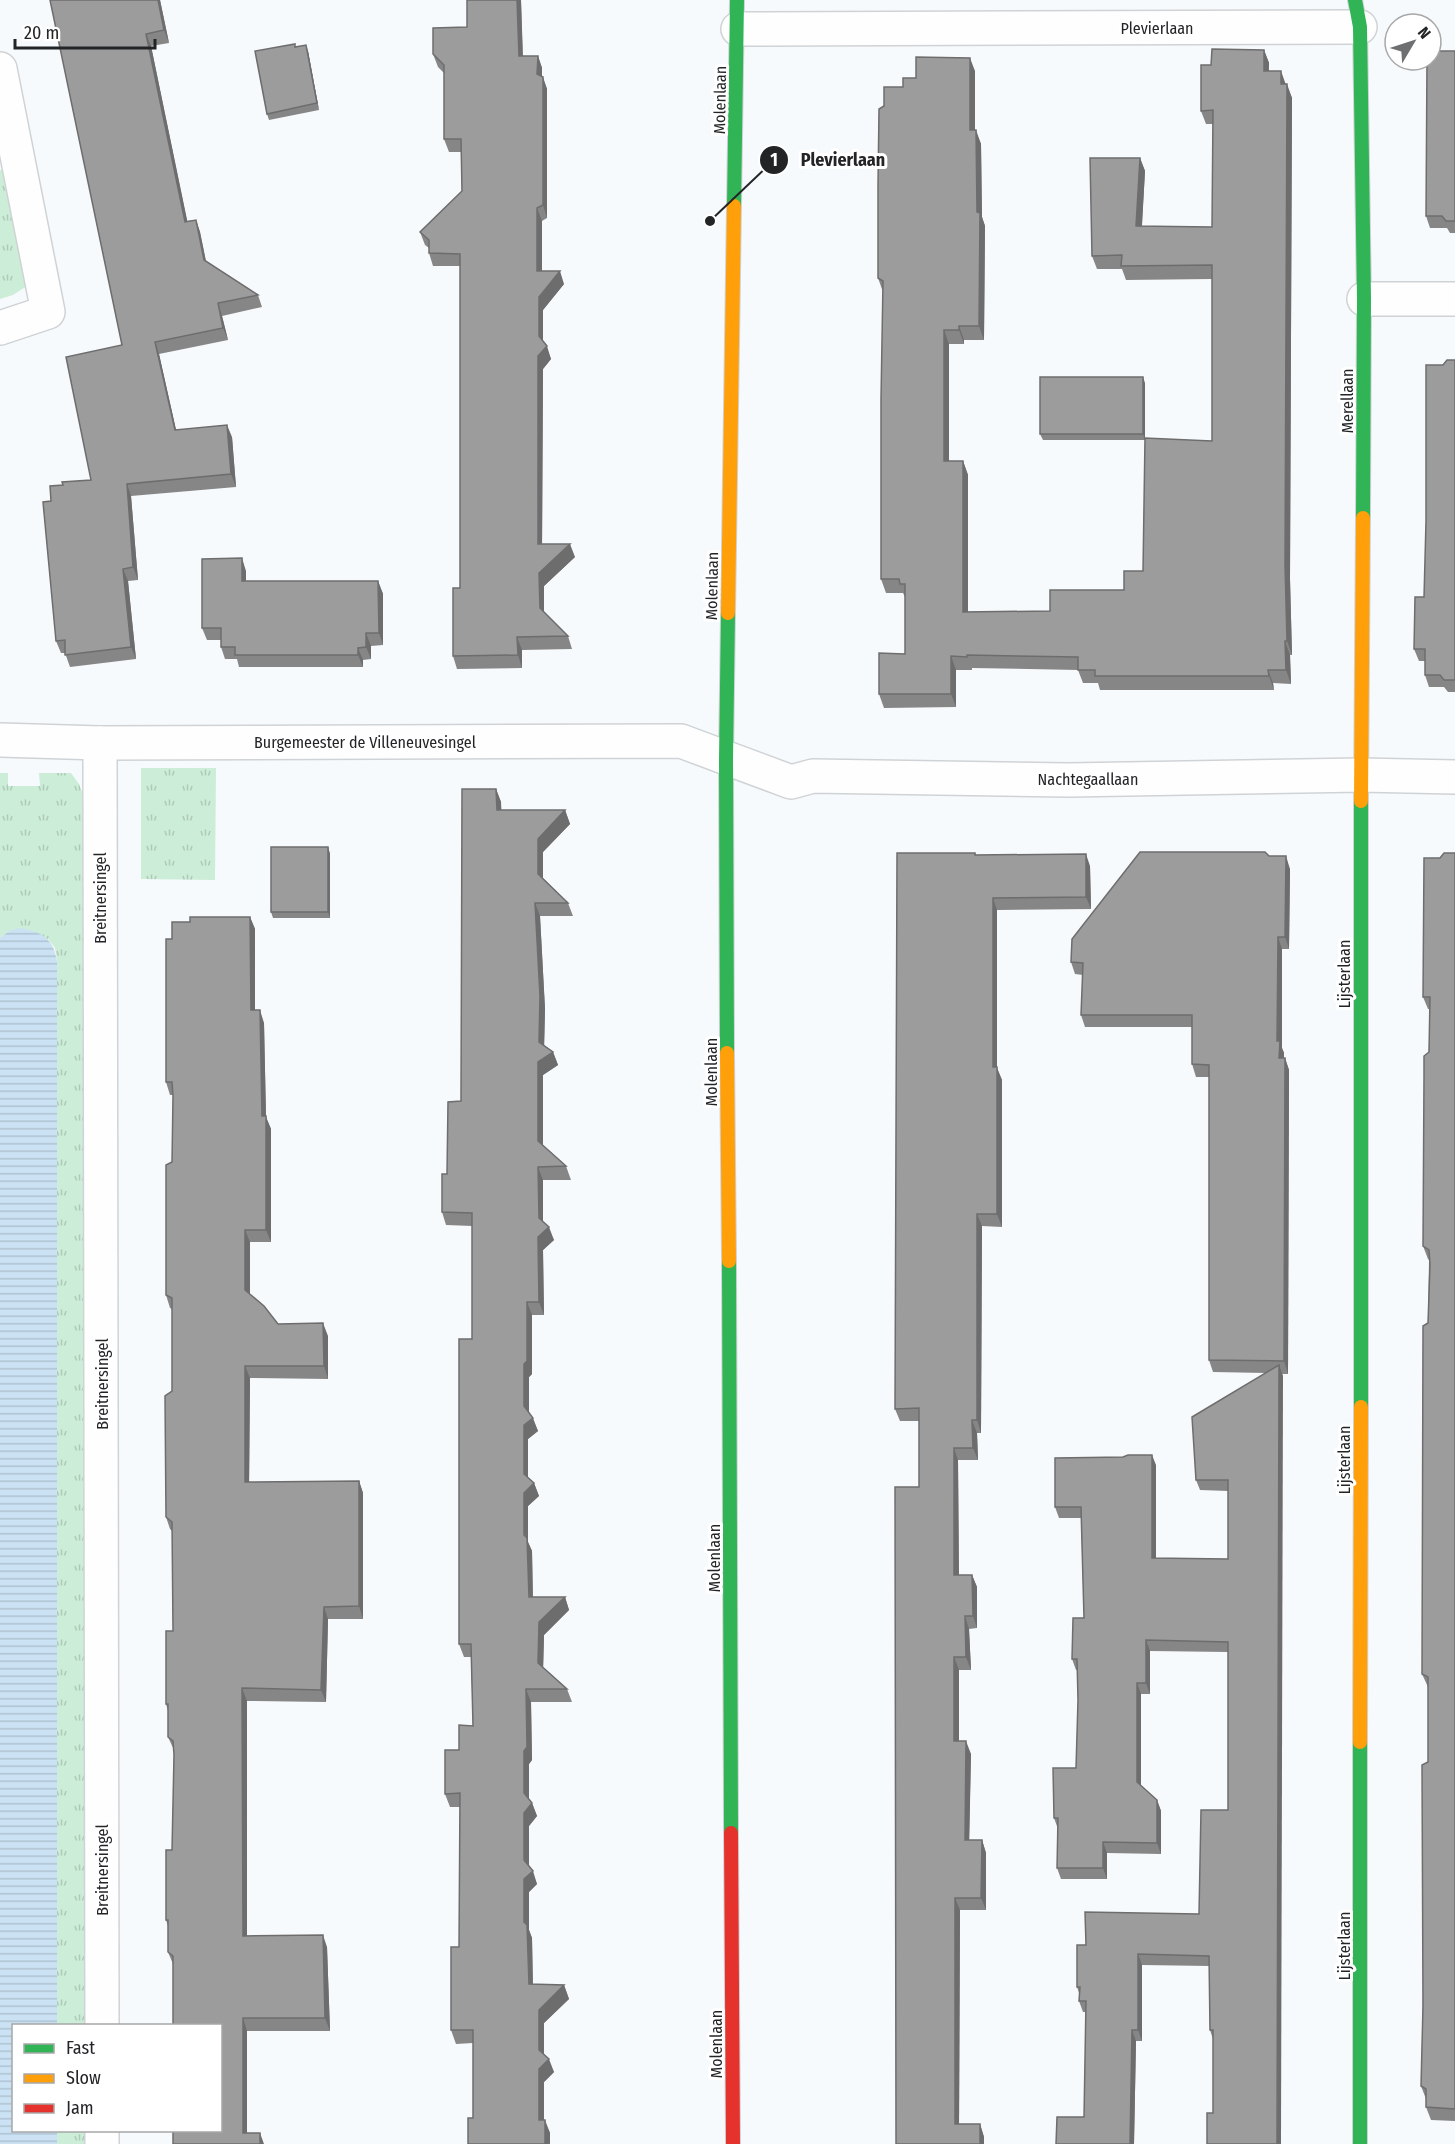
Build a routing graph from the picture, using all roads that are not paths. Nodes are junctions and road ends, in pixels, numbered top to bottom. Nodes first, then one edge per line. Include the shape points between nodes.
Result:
1 (737, 14) edge
2 (1358, 14) edge
3 (0, 69) edge
4 (1364, 299) junction
5 (1455, 299) edge
6 (0, 328) edge
7 (0, 740) edge
8 (100, 743) junction
9 (726, 759) junction
10 (1361, 776) junction
11 (1455, 777) edge
12 (102, 2024) edge
13 (733, 2144) edge
14 (1360, 2144) edge

1 - 2 street, Plevierlaan
1 - 9 street, Molenlaan
2 - 4 street, Merellaan
3 - 6 street via 48,312
4 - 5 street
4 - 10 street, Merellaan
7 - 8 street, Burgemeester de Villeneuvesingel
8 - 9 street, Burgemeester de Villeneuvesingel via 681,741
8 - 12 street, Breitnersingel
9 - 10 street, Nachtegaallaan via 790,782 813,776 1080,780
9 - 13 street, Molenlaan
10 - 11 street, Nachtegaallaan
10 - 14 street, Lijsterlaan

